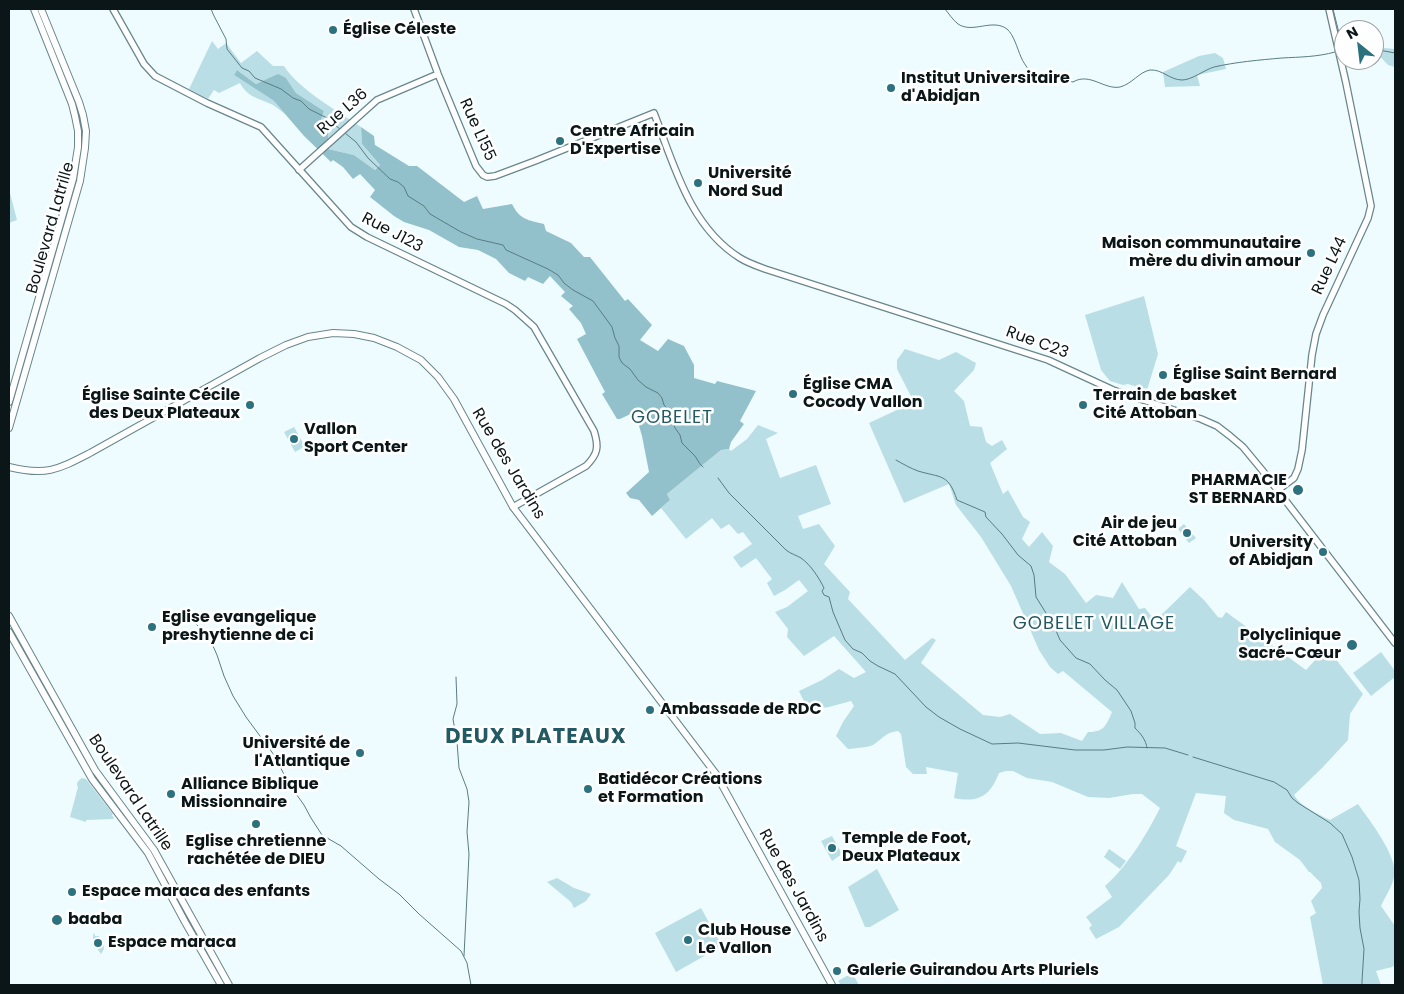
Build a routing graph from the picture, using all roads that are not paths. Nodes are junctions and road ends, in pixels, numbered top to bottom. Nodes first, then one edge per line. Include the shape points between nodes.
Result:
1 (34, 9) edge
2 (41, 9) edge
3 (114, 9) edge
4 (414, 9) edge
5 (1329, 9) edge
6 (438, 74) junction
7 (654, 113) joint
8 (299, 170) junction
9 (9, 402) edge
10 (9, 428) edge
11 (9, 467) edge
12 (1278, 490) junction
13 (513, 507) junction
14 (9, 616) edge
15 (9, 632) edge
16 (1395, 643) edge
17 (221, 985) edge
18 (229, 985) edge
19 (832, 985) edge

1 - 9 main road, Boulevard Latrille via 72,104 78,147 73,178
2 - 10 main road, Boulevard Latrille via 79,102 86,131 85,152 80,181
3 - 8 street, Rue J123 via 144,64 155,76 261,127
4 - 6 street, Rue L155
5 - 12 street, Rue L44 via 1371,206 1316,334 1298,469 1294,478
6 - 7 street, Rue L155 via 477,168 487,177
6 - 8 street, Rue L36 via 377,100
7 - 12 street, Rue C23 via 697,214 716,239 742,259 1048,360 1114,390 1217,426 1243,447
8 - 13 street, Rue J123 via 357,232 506,304 540,335 594,431 596,451 586,466
11 - 13 main road, Rue des Jardins via 40,472 64,466 286,345 308,337 343,333 385,341 429,368 454,399
12 - 16 street, Rue C23
13 - 19 main road, Rue des Jardins via 713,770
14 - 18 main road, Boulevard Latrille via 95,770 154,850
15 - 17 main road, Boulevard Latrille via 92,779 148,853

